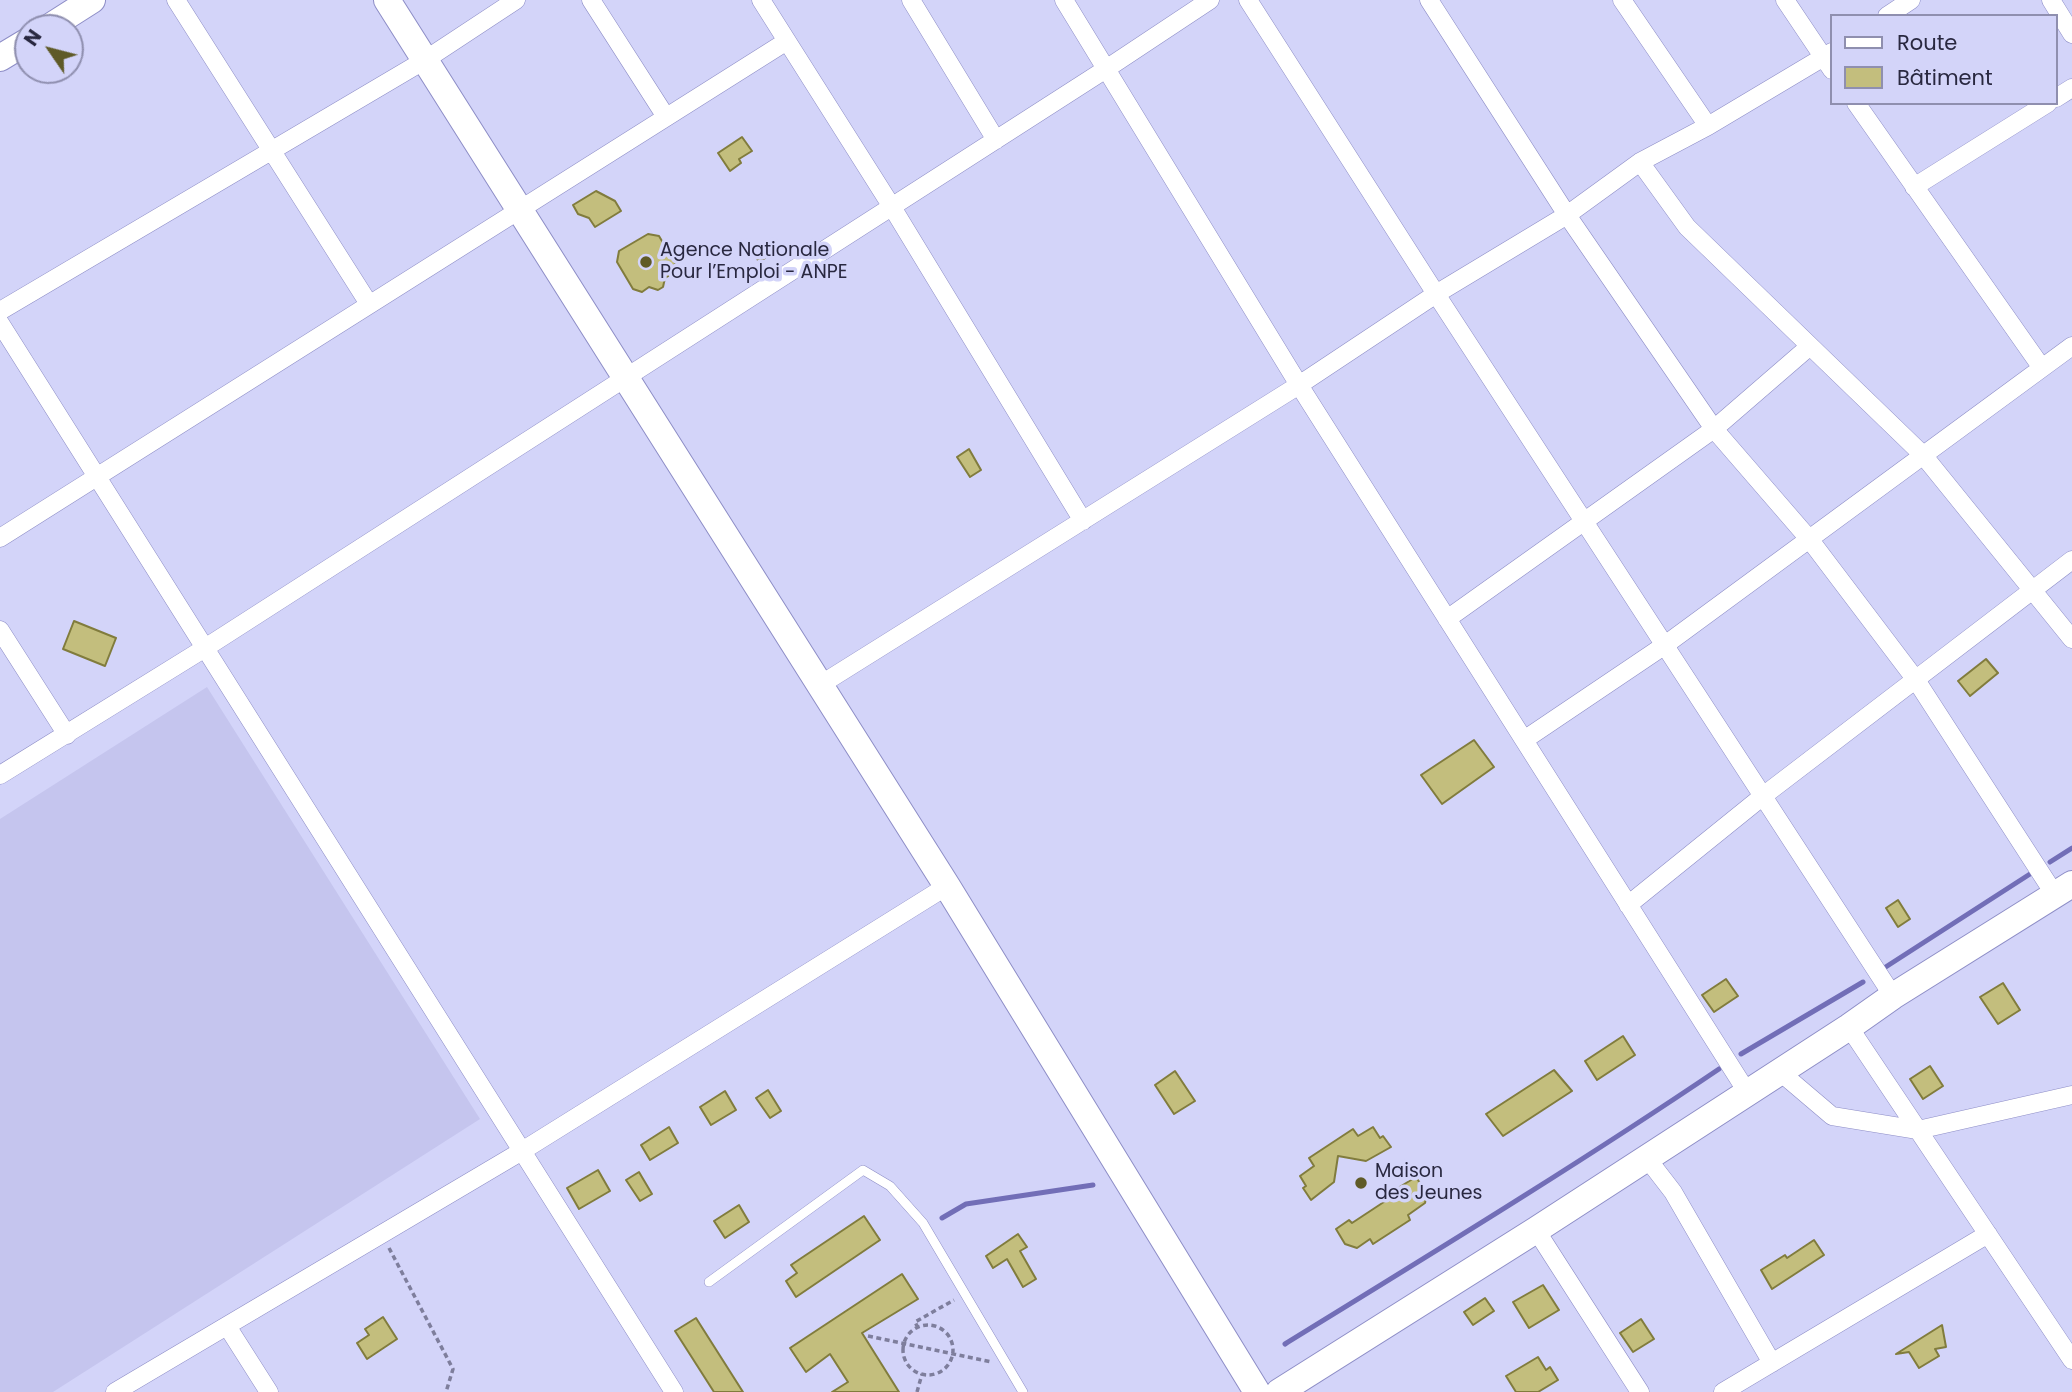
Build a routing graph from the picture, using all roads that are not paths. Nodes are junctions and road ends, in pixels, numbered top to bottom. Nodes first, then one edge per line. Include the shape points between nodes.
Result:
1 (92, 0) edge
2 (176, 0) edge
3 (387, 0) edge
4 (516, 0) edge
5 (591, 0) edge
6 (761, 0) edge
7 (911, 0) edge
8 (1064, 0) edge
9 (1210, 0) edge
10 (1248, 0) edge
11 (1429, 0) edge
12 (1622, 0) edge
13 (1785, 0) edge
14 (1911, 0) edge
15 (2050, 0) edge
16 (70, 14) edge
17 (1890, 14) edge
18 (2072, 34) edge
19 (787, 41) junction
20 (425, 60) junction
21 (1829, 60) edge
22 (1106, 69) junction
23 (1857, 105) edge
24 (2045, 105) edge
25 (666, 117) junction
26 (1708, 126) junction
27 (996, 140) junction
28 (271, 151) junction
29 (1640, 162) junction
30 (1914, 187) junction
31 (891, 206) junction
32 (519, 210) junction
33 (1567, 215) junction
34 (1436, 294) junction
35 (369, 304) junction
36 (0, 311) edge
37 (0, 323) edge
38 (1810, 346) junction
39 (2072, 346) edge
40 (2042, 368) junction
41 (625, 377) junction
42 (1299, 385) junction
43 (1714, 429) junction
44 (1923, 455) junction
45 (97, 476) junction
46 (1083, 521) junction
47 (1585, 523) junction
48 (0, 538) edge
49 (1810, 540) junction
50 (2072, 560) edge
51 (2031, 589) junction
52 (1447, 619) junction
53 (0, 630) edge
54 (2072, 639) edge
55 (1665, 645) junction
56 (205, 648) junction
57 (1916, 680) junction
58 (820, 685) junction
59 (67, 735) junction
60 (1524, 740) junction
61 (0, 775) edge
62 (1763, 796) junction
63 (947, 886) junction
64 (2063, 889) edge
65 (1628, 905) junction
66 (1893, 996) junction
67 (1849, 1027) junction
68 (1779, 1071) junction
69 (1746, 1092) junction
70 (2072, 1095) edge
71 (1918, 1130) junction
72 (522, 1151) junction
73 (1646, 1157) junction
74 (1536, 1230) junction
75 (1988, 1234) junction
76 (709, 1282) dead end
77 (227, 1326) junction
78 (2072, 1360) edge
79 (1772, 1363) junction
80 (1742, 1387) edge
81 (115, 1392) edge
82 (269, 1392) edge
83 (674, 1392) edge
84 (1023, 1392) edge
85 (1257, 1392) edge
86 (1279, 1392) edge
87 (1640, 1392) edge
88 (1723, 1392) edge

1 - 16 street
2 - 28 street
3 - 20 street
4 - 20 street
5 - 25 street
6 - 19 street
7 - 27 street
8 - 22 street
9 - 22 street
10 - 34 street
11 - 33 street
12 - 26 street
13 - 21 street
14 - 17 street
15 - 18 street
19 - 25 street
19 - 31 street
20 - 28 street
20 - 32 street
21 - 26 street
22 - 27 street
22 - 42 street
23 - 30 street
24 - 30 street
25 - 32 street
26 - 29 street
27 - 31 street
28 - 35 street
28 - 36 street
29 - 33 street
29 - 38 street via 1687,227
30 - 40 street
31 - 41 street
31 - 46 street
32 - 35 street
32 - 41 street
33 - 34 street
33 - 43 street
34 - 42 street
34 - 47 street
35 - 45 street
37 - 45 street
38 - 43 street
38 - 44 street
39 - 40 street
40 - 44 street
41 - 56 street
41 - 58 street
42 - 46 street
42 - 52 street
43 - 47 street
43 - 49 street
44 - 49 street
44 - 51 street
45 - 48 street
45 - 56 street
46 - 58 street
47 - 52 street
47 - 55 street
49 - 55 street
49 - 57 street
50 - 51 street
51 - 54 street
51 - 57 street
52 - 60 street
53 - 59 street
55 - 60 street
55 - 62 street
56 - 59 street
56 - 72 street
57 - 62 street
57 - 64 street
58 - 63 street
59 - 61 street
60 - 65 street
62 - 65 street
62 - 66 street
63 - 72 street
63 - 85 street
64 - 66 street
65 - 69 street
66 - 67 street
67 - 68 street
67 - 71 street
68 - 69 street
68 - 71 street via 1832,1116
69 - 73 street
70 - 71 street
71 - 75 street
72 - 77 street
72 - 83 street
73 - 74 street
73 - 79 street via 1673,1192
74 - 86 street
74 - 87 street
75 - 78 street
75 - 79 street
76 - 84 lane via 863,1170 890,1186 923,1223
77 - 81 street
77 - 82 street
79 - 80 street
80 - 88 street

